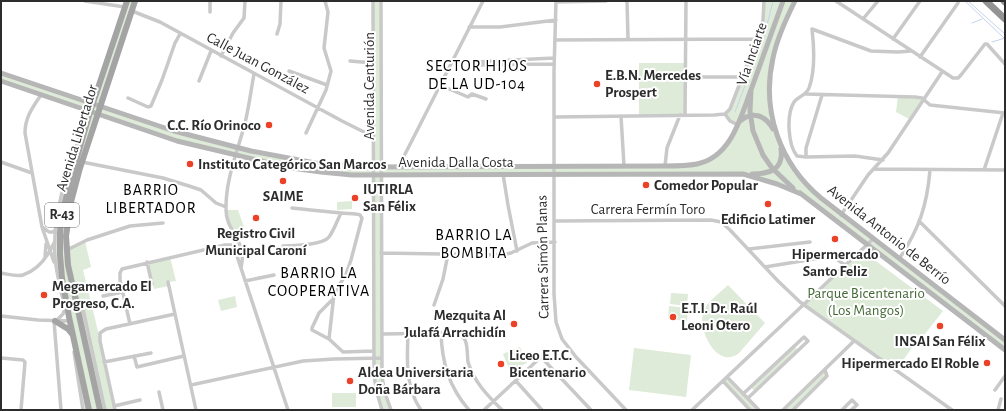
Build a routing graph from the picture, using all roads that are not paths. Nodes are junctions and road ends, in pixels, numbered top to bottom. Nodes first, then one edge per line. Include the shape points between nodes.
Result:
1 (85, 1) edge
2 (135, 1) edge
3 (210, 1) edge
4 (245, 1) edge
5 (281, 1) edge
6 (325, 1) edge
7 (373, 1) edge
8 (381, 1) edge
9 (482, 1) edge
10 (592, 1) edge
11 (606, 1) edge
12 (627, 1) edge
13 (686, 1) edge
14 (764, 1) edge
15 (783, 1) edge
16 (795, 1) edge
17 (836, 1) edge
18 (878, 1) edge
19 (920, 1) edge
20 (986, 1) edge
21 (104, 2) edge
22 (556, 2) edge
23 (958, 3) dead end
24 (126, 4) edge
25 (132, 11) junction
26 (210, 12) dead end
27 (863, 19) junction
28 (1005, 19) edge
29 (556, 20) junction
30 (469, 27) junction
31 (180, 34) junction
32 (277, 34) dead end
33 (628, 39) junction
34 (685, 39) junction
35 (893, 39) junction
36 (555, 40) junction
37 (756, 40) junction
38 (211, 51) junction
39 (911, 51) junction
40 (221, 56) junction
41 (920, 57) junction
42 (554, 58) junction
43 (350, 61) dead end
44 (373, 63) junction
45 (554, 64) junction
46 (1005, 64) edge
47 (289, 71) dead end
48 (942, 72) junction
49 (1, 73) edge
50 (254, 74) junction
51 (686, 77) junction
52 (742, 77) junction
53 (1, 81) edge
54 (199, 82) dead end
55 (440, 84) junction
56 (327, 85) junction
57 (751, 90) junction
58 (805, 94) junction
59 (41, 95) junction
60 (822, 95) junction
61 (128, 98) dead end
62 (486, 99) dead end
63 (924, 100) junction
64 (92, 104) junction
65 (100, 106) junction
66 (318, 109) junction
67 (90, 112) junction
68 (1004, 113) edge
69 (98, 114) junction
70 (725, 114) junction
71 (680, 115) junction
72 (685, 115) junction
73 (750, 115) junction
74 (621, 116) junction
75 (554, 117) junction
76 (738, 123) junction
77 (306, 133) dead end
78 (374, 133) junction
79 (776, 133) junction
80 (780, 144) junction
81 (238, 147) junction
82 (795, 153) junction
83 (236, 155) junction
84 (787, 157) junction
85 (806, 157) junction
86 (883, 160) junction
87 (1, 162) edge
88 (82, 162) junction
89 (374, 166) junction
90 (381, 166) junction
91 (399, 166) junction
92 (555, 166) junction
93 (624, 166) junction
94 (665, 166) junction
95 (774, 170) junction
96 (873, 170) junction
97 (930, 170) junction
98 (984, 170) junction
99 (1005, 170) edge
100 (32, 172) junction
101 (374, 174) junction
102 (381, 174) junction
103 (503, 174) junction
104 (555, 174) junction
105 (743, 174) junction
106 (801, 194) junction
107 (226, 207) junction
108 (292, 208) dead end
109 (341, 213) junction
110 (841, 214) junction
111 (554, 221) junction
112 (919, 221) junction
113 (163, 223) dead end
114 (42, 225) junction
115 (56, 229) junction
116 (45, 237) junction
117 (873, 239) junction
118 (55, 240) junction
119 (555, 242) junction
120 (810, 242) dead end
121 (867, 244) junction
122 (283, 246) dead end
123 (748, 249) junction
124 (66, 250) junction
125 (517, 250) junction
126 (50, 251) junction
127 (381, 253) junction
128 (448, 254) junction
129 (44, 259) junction
130 (899, 259) junction
131 (147, 262) junction
132 (845, 265) junction
133 (56, 267) junction
134 (765, 267) junction
135 (241, 269) junction
136 (1, 273) edge
137 (274, 275) dead end
138 (246, 281) junction
139 (168, 282) dead end
140 (152, 284) dead end
141 (72, 286) junction
142 (123, 292) junction
143 (103, 296) dead end
144 (333, 299) junction
145 (75, 300) junction
146 (803, 304) junction
147 (1004, 304) edge
148 (434, 306) dead end
149 (65, 309) junction
150 (175, 314) junction
151 (1, 316) edge
152 (54, 321) junction
153 (70, 321) junction
154 (130, 324) junction
155 (441, 333) junction
156 (382, 334) junction
157 (408, 334) junction
158 (73, 337) junction
159 (84, 339) junction
160 (329, 339) junction
161 (1005, 340) edge
162 (854, 341) junction
163 (1005, 350) edge
164 (374, 352) junction
165 (150, 353) dead end
166 (134, 356) junction
167 (184, 356) junction
168 (1, 358) edge
169 (374, 358) junction
170 (382, 358) junction
171 (104, 362) junction
172 (274, 366) junction
173 (825, 370) junction
174 (1005, 376) edge
175 (728, 377) junction
176 (516, 381) junction
177 (723, 381) junction
178 (191, 385) junction
179 (995, 390) dead end
180 (159, 392) dead end
181 (743, 394) junction
182 (748, 398) junction
183 (1001, 399) dead end
184 (140, 400) dead end
185 (494, 401) junction
186 (114, 408) edge
187 (21, 410) edge
188 (61, 410) edge
189 (83, 410) edge
190 (89, 410) edge
191 (100, 410) edge
192 (105, 410) edge
193 (163, 410) edge
194 (196, 410) edge
195 (288, 410) edge
196 (382, 410) edge
197 (391, 410) edge
198 (421, 410) edge
199 (469, 410) edge
200 (484, 410) edge
201 (502, 410) edge
202 (542, 410) edge
203 (591, 410) edge
204 (626, 410) edge
205 (692, 410) edge
206 (750, 410) edge
207 (759, 410) edge
208 (784, 410) edge
209 (793, 410) edge
210 (842, 410) edge
211 (851, 410) edge
212 (951, 410) edge
213 (998, 410) edge

1 - 21 street
2 - 25 main road, Avenida Libertador / R-43
3 - 26 street
4 - 40 street via 244,18
5 - 32 street
6 - 56 street via 328,12 324,48 331,71
7 - 44 street, Avenida Centurión
8 - 90 street, Avenida Centurión
9 - 30 street
10 - 11 street
10 - 22 street
12 - 33 street
13 - 34 street
14 - 37 street via 763,20
15 - 57 street, Vía Inciarte
16 - 79 street, Vía Inciarte via 778,40 770,74 770,102
17 - 27 street
18 - 27 street
19 - 35 street
20 - 28 highway
21 - 24 street
22 - 29 street, Carrera Simón Planas
23 - 41 street
24 - 64 main road, Avenida Libertador / R-43
25 - 31 street, Calle Juan González
25 - 65 main road, Avenida Libertador / R-43
27 - 35 street
29 - 30 street via 500,27
29 - 36 street, Carrera Simón Planas
30 - 55 street
31 - 38 street, Calle Juan González
31 - 61 street via 151,106
33 - 34 street
33 - 36 street
34 - 37 street
34 - 51 street
35 - 39 street
36 - 42 street, Carrera Simón Planas
37 - 52 street
38 - 40 street, Calle Juan González
38 - 54 street
39 - 41 street
39 - 58 street via 871,51 812,30 813,58 809,87
40 - 50 street, Calle Juan González
41 - 48 street
42 - 45 street, Carrera Simón Planas
42 - 45 street via 475,63 488,66
43 - 44 street
44 - 78 street, Avenida Centurión
45 - 75 street, Carrera Simón Planas
46 - 48 street via 985,44 960,77 953,78
47 - 56 street
48 - 63 street
49 - 64 street, Avenida Dalla Costa
50 - 66 street, Calle Juan González
50 - 81 street
51 - 52 street
51 - 72 street
52 - 70 street via 730,109
53 - 59 street, Avenida Dalla Costa
55 - 62 street via 468,97 472,94
55 - 91 street
56 - 66 street
57 - 73 street, Vía Inciarte
57 - 76 street, Avenida Dalla Costa
58 - 60 street
58 - 82 street via 793,103 789,118
59 - 67 street, Avenida Dalla Costa
59 - 100 street via 27,116 25,124
60 - 63 street via 903,96 919,97
60 - 85 street via 806,148
63 - 68 street via 935,105
63 - 86 street
64 - 65 street, Avenida Dalla Costa
64 - 67 main road, Avenida Libertador / R-43
65 - 69 main road, Avenida Libertador / R-43
65 - 81 street, Avenida Dalla Costa via 168,130
66 - 77 street
66 - 78 street, Calle Juan González via 359,130
67 - 69 street, Avenida Dalla Costa
67 - 115 street, Avenida Libertador / R-43 via 73,153
67 - 153 main road, Avenida Libertador / R-43 via 60,229 60,262
68 - 98 street
69 - 83 street, Avenida Dalla Costa via 176,141
69 - 88 main road, Avenida Libertador / R-43
70 - 72 street
70 - 76 street via 730,121
71 - 72 street
71 - 74 street
71 - 94 street via 667,148
73 - 76 street
73 - 79 street via 764,118
73 - 95 street, Vía Inciarte via 759,148
74 - 75 street
74 - 93 street
75 - 92 street, Carrera Simón Planas
76 - 94 street, Avenida Dalla Costa via 728,144 712,158 697,164
78 - 89 street, Avenida Centurión
79 - 80 street, Avenida Antonio de Berrío
80 - 84 street, Avenida Antonio de Berrío
80 - 95 street via 782,158
81 - 83 street
81 - 89 street, Avenida Dalla Costa via 316,163
82 - 84 street
82 - 85 street via 797,156
83 - 101 street, Avenida Dalla Costa via 312,171
83 - 107 street via 228,186
84 - 110 street, Avenida Antonio de Berrío via 810,188
85 - 86 street via 855,156
86 - 96 street
87 - 100 street
88 - 107 street via 190,186 201,190 216,203
88 - 124 main road, Avenida Libertador / R-43 via 68,215
89 - 90 street, Avenida Dalla Costa
89 - 101 street, Avenida Centurión
90 - 91 street, Avenida Dalla Costa
90 - 102 street, Avenida Centurión
91 - 92 street, Avenida Dalla Costa
92 - 93 street, Avenida Dalla Costa
92 - 104 street, Carrera Simón Planas
93 - 94 street, Avenida Dalla Costa
95 - 105 street
95 - 106 street, Vía Inciarte
96 - 97 street
96 - 110 street
97 - 98 street
97 - 112 street via 927,199
98 - 99 street
100 - 114 street
101 - 102 street, Avenida Dalla Costa
101 - 164 street, Avenida Centurión
102 - 103 street, Avenida Dalla Costa
102 - 127 street, Avenida Centurión
103 - 104 street, Avenida Dalla Costa
103 - 125 street
104 - 105 street, Avenida Dalla Costa
104 - 111 street, Carrera Simón Planas
105 - 106 street, Avenida Dalla Costa
106 - 121 street, Avenida Antonio de Berrío
107 - 135 street via 228,224 242,251
108 - 109 street
109 - 122 street via 326,240
109 - 144 street via 360,215 362,221 352,260
110 - 117 street, Avenida Antonio de Berrío
111 - 119 street, Carrera Simón Planas
111 - 123 street, Carrera Fermín Toro via 717,221 725,225
112 - 130 street
112 - 147 street
113 - 124 street via 130,226
114 - 115 street via 48,232
114 - 116 street
115 - 118 street, Avenida Libertador / R-43
116 - 126 street
116 - 129 street
117 - 121 street
117 - 130 street, Avenida Antonio de Berrío
118 - 126 street
118 - 133 street, Avenida Libertador / R-43
119 - 125 street via 532,243
119 - 204 street, Carrera Simón Planas via 555,312 559,334 576,358
120 - 123 street
121 - 132 street
121 - 163 street, Avenida Antonio de Berrío
123 - 134 street, Carrera Fermín Toro
124 - 141 main road, Avenida Libertador / R-43
125 - 128 street via 495,255
126 - 129 street
126 - 133 street, R-43
127 - 128 street
127 - 156 street, Avenida Centurión
128 - 148 street via 444,280
129 - 136 street via 23,275
130 - 161 street, Avenida Antonio de Berrío
131 - 135 street via 231,245
131 - 140 street
131 - 142 street via 121,270
132 - 134 street via 832,256
132 - 146 street
133 - 149 street, Avenida Libertador / R-43
134 - 146 street, Carrera Fermín Toro
135 - 138 street
137 - 138 street
138 - 172 street
139 - 150 street
141 - 145 main road, Avenida Libertador / R-43
141 - 192 street, Avenida Libertador via 83,309
142 - 143 street
142 - 154 street
144 - 160 street
144 - 160 street via 319,313 312,328
145 - 153 main road, R-43 via 76,315
145 - 159 main road, Avenida Libertador / R-43
146 - 162 street, Carrera Fermín Toro
146 - 175 street
149 - 152 street via 60,319
149 - 153 street, Avenida Libertador / R-43
150 - 154 street
150 - 167 street
151 - 152 street
152 - 153 street
152 - 158 main road via 68,329
152 - 188 street
153 - 158 main road, Avenida Libertador / R-43
153 - 159 main road via 78,326
154 - 171 street via 102,332 99,337
155 - 157 street
155 - 185 street via 455,334 464,339 472,373
155 - 199 street via 442,355 449,379 455,392
156 - 157 street
156 - 170 street, Avenida Centurión
157 - 198 street via 408,382
158 - 189 street, Avenida Libertador
158 - 190 main road, Avenida Libertador / R-43
159 - 191 main road, Avenida Libertador / R-43
160 - 164 street via 345,353
162 - 173 street
162 - 212 street, Carrera Fermín Toro
164 - 169 street, Avenida Centurión
165 - 166 street
166 - 167 street via 137,367
166 - 171 street
167 - 178 street
168 - 187 street via 24,360
169 - 170 street
169 - 172 street via 310,360
169 - 196 street, Avenida Centurión via 375,385
170 - 197 street, Avenida Centurión via 383,385
171 - 186 street
172 - 178 street
172 - 195 street
173 - 208 street
173 - 209 street via 827,376
174 - 179 street
175 - 177 street
175 - 181 street
176 - 185 street
176 - 202 street
176 - 203 street via 541,357
177 - 205 street
177 - 206 street
178 - 194 street
180 - 193 street
181 - 182 street
181 - 182 street via 804,337 808,341
182 - 207 street
183 - 213 street
184 - 186 street
185 - 200 street
185 - 201 street
210 - 211 street via 852,400 857,405

